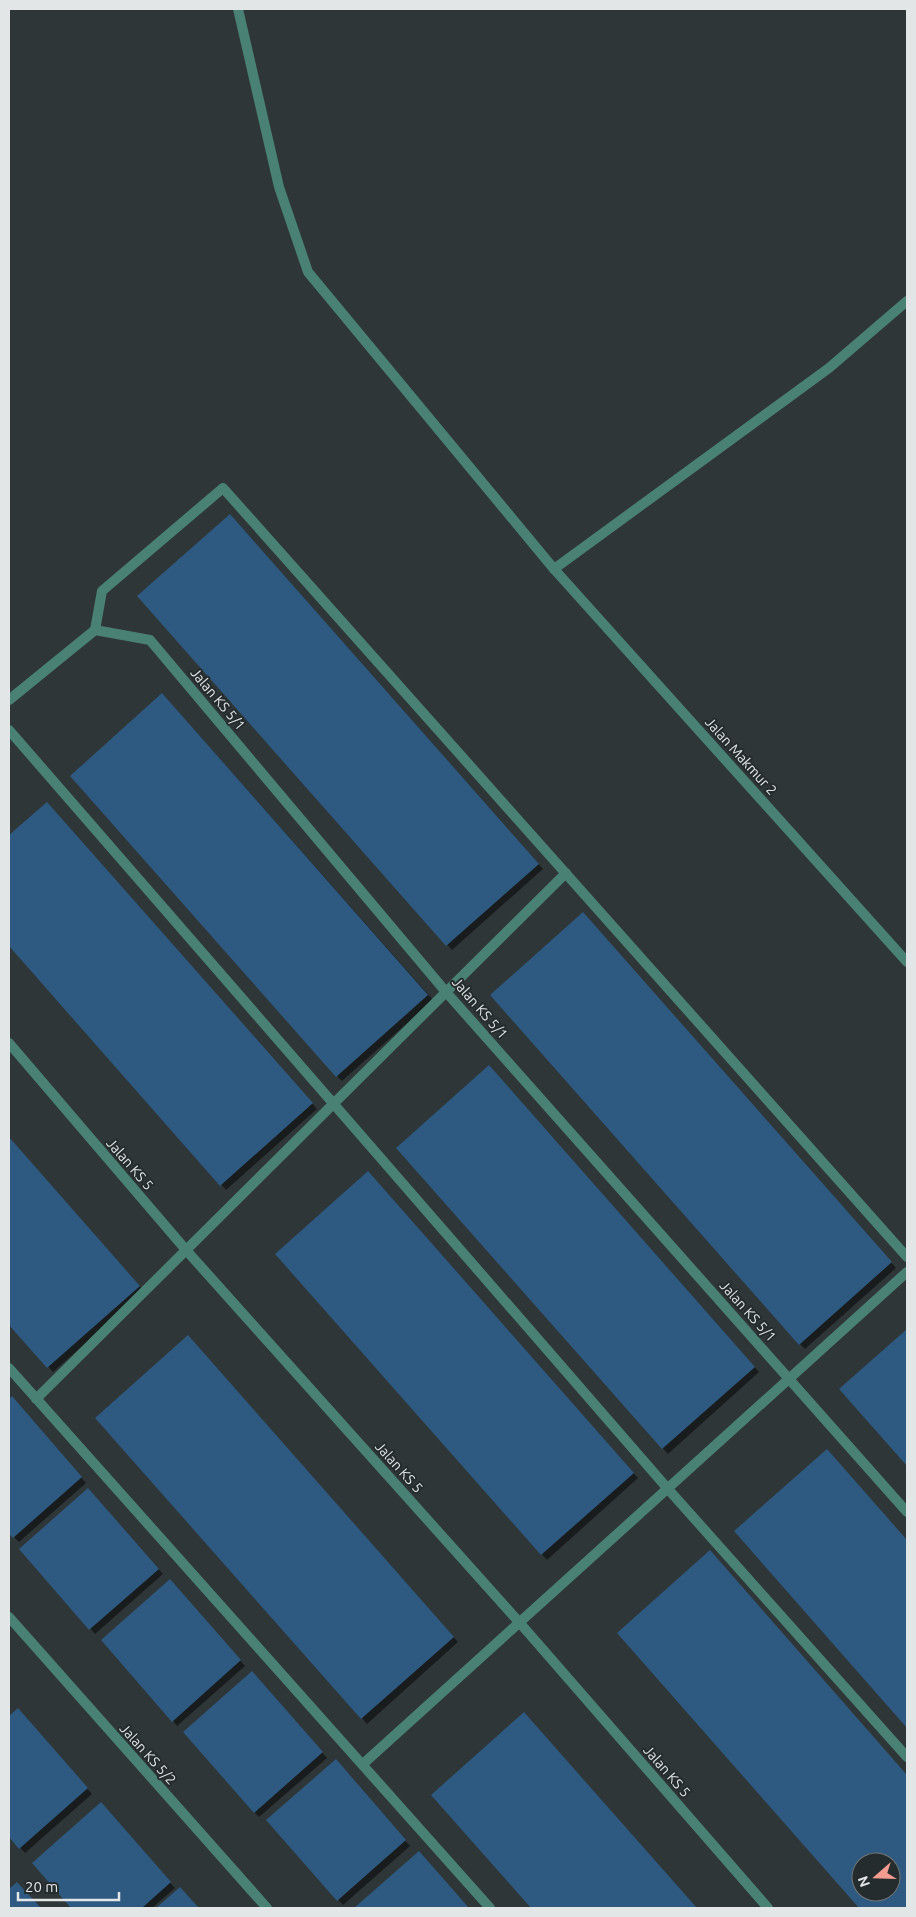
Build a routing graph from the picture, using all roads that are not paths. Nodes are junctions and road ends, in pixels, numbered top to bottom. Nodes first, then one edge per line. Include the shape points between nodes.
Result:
1 (238, 9) edge
2 (907, 301) edge
3 (554, 569) junction
4 (95, 630) junction
5 (9, 700) edge
6 (9, 730) edge
7 (566, 873) junction
8 (907, 962) edge
9 (446, 992) junction
10 (9, 1044) edge
11 (333, 1104) junction
12 (186, 1250) junction
13 (907, 1257) edge
14 (907, 1272) edge
15 (9, 1368) edge
16 (789, 1379) junction
17 (36, 1399) junction
18 (668, 1488) junction
19 (907, 1512) edge
20 (9, 1617) edge
21 (519, 1622) junction
22 (907, 1758) edge
23 (363, 1764) junction
24 (267, 1908) edge
25 (490, 1908) edge
26 (768, 1908) edge

1 - 3 street, Jalan Makmur 2 via 279,187 308,272
2 - 3 street via 829,368
3 - 8 street, Jalan Makmur 2
4 - 5 street
4 - 7 street via 102,591 223,488
4 - 9 street, Jalan KS 5/1 via 150,640
6 - 11 street
7 - 9 street
7 - 13 street
9 - 11 street
9 - 16 street, Jalan KS 5/1
10 - 12 street, Jalan KS 5
11 - 12 street
11 - 18 street
12 - 17 street
12 - 21 street, Jalan KS 5
14 - 16 street
15 - 17 street
16 - 18 street
16 - 19 street, Jalan KS 5/1
17 - 23 street
18 - 21 street
18 - 22 street
20 - 24 street, Jalan KS 5/2
21 - 23 street
21 - 26 street, Jalan KS 5
23 - 25 street

